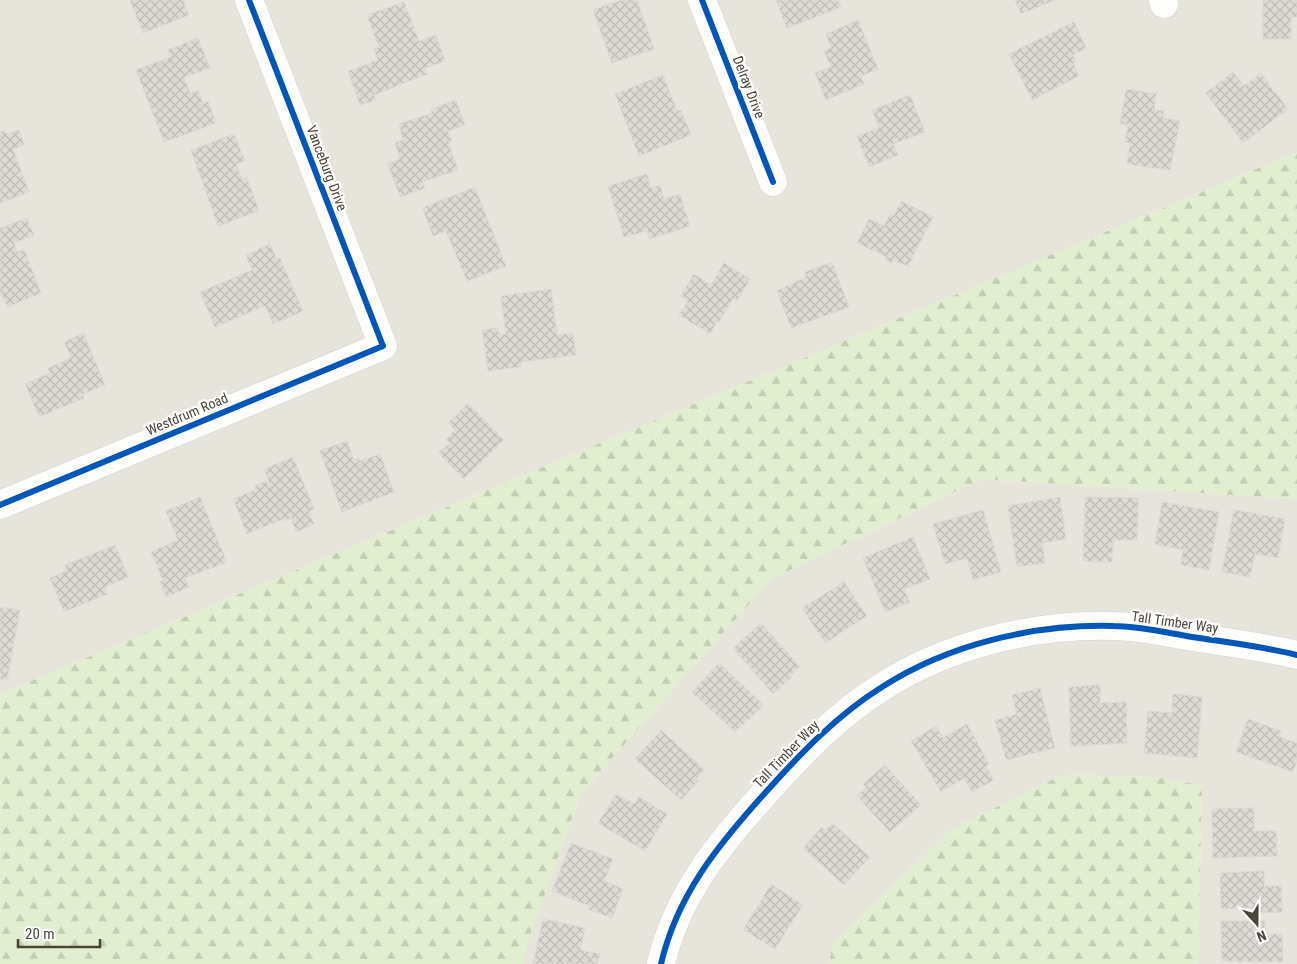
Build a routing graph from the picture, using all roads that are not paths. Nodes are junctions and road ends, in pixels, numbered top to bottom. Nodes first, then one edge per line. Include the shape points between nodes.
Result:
1 (249, 0) edge
2 (702, 0) edge
3 (772, 182) dead end
4 (383, 346) joint
5 (0, 505) edge
6 (1297, 655) edge
7 (661, 964) edge

1 - 4 street, Vanceburg Drive
2 - 3 street, Delray Drive
4 - 5 street, Westdrum Road
6 - 7 street, Tall Timber Way via 1113,626 1062,627 1002,637 931,661 885,685 852,708 809,745 760,798 696,878 666,941

